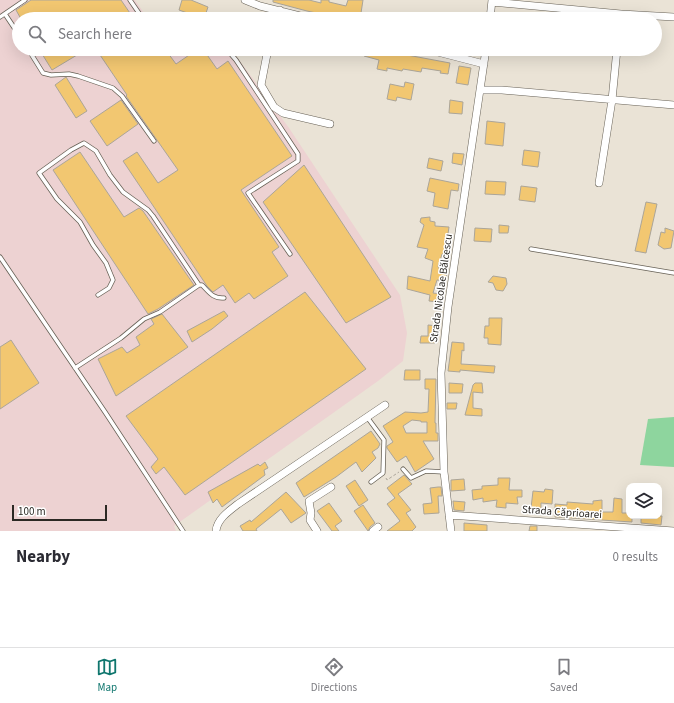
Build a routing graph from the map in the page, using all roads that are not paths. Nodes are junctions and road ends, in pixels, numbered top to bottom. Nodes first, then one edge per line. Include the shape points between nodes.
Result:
1 (25, 0) edge
2 (130, 0) edge
3 (246, 0) edge
4 (492, 1) edge
5 (280, 10) joint
6 (138, 12) edge
7 (287, 12) edge
8 (491, 12) edge
9 (581, 12) edge
10 (6, 14) junction
11 (0, 17) edge
12 (662, 17) edge
13 (674, 17) edge
14 (12, 24) edge
15 (32, 56) edge
16 (233, 56) edge
17 (267, 56) edge
18 (453, 56) edge
19 (485, 56) edge
20 (616, 56) edge
21 (484, 64) junction
22 (480, 90) junction
23 (612, 100) junction
24 (674, 105) edge
25 (330, 124) dead end
26 (154, 141) dead end
27 (600, 183) dead end
28 (531, 249) dead end
29 (290, 254) dead end
30 (0, 257) edge
31 (674, 274) edge
32 (199, 285) junction
33 (98, 295) dead end
34 (224, 298) dead end
35 (75, 368) junction
36 (385, 404) dead end
37 (367, 417) junction
38 (403, 470) road end
39 (444, 472) junction
40 (371, 482) dead end
41 (331, 488) dead end
42 (449, 515) junction
43 (183, 531) edge
44 (216, 531) edge
45 (317, 531) edge
46 (451, 531) edge
47 (674, 531) edge

1 - 10 lane
2 - 6 lane
3 - 5 street
4 - 8 street
4 - 9 street
5 - 7 street
10 - 11 lane
10 - 14 lane
12 - 13 street
15 - 26 lane via 43,74 69,74 113,88 122,96
16 - 29 lane via 298,154 298,161 248,192
17 - 25 street via 262,85 274,107 283,113
18 - 21 street
19 - 21 street, Strada Nicolae Bălcescu
20 - 23 street
21 - 22 street, Strada Nicolae Bălcescu
22 - 23 street
22 - 39 street, Strada Nicolae Bălcescu via 448,307 442,366
23 - 24 street
23 - 27 street
28 - 31 lane
30 - 35 lane
32 - 33 lane via 153,216 124,192 110,175 96,150 84,143 39,173 57,199 80,222 106,263 113,280 110,288
32 - 34 lane via 212,296
32 - 35 lane via 160,312 144,319 121,338
35 - 43 lane
36 - 37 street
37 - 40 lane via 384,440 383,473
37 - 44 street via 238,504 221,518
38 - 39 lane via 411,478 426,471
39 - 42 street, Strada Nicolae Bălcescu
41 - 45 street via 308,501 311,509 310,520
42 - 46 street, Strada Nicolae Bălcescu
42 - 47 street, Strada Căprioarei

